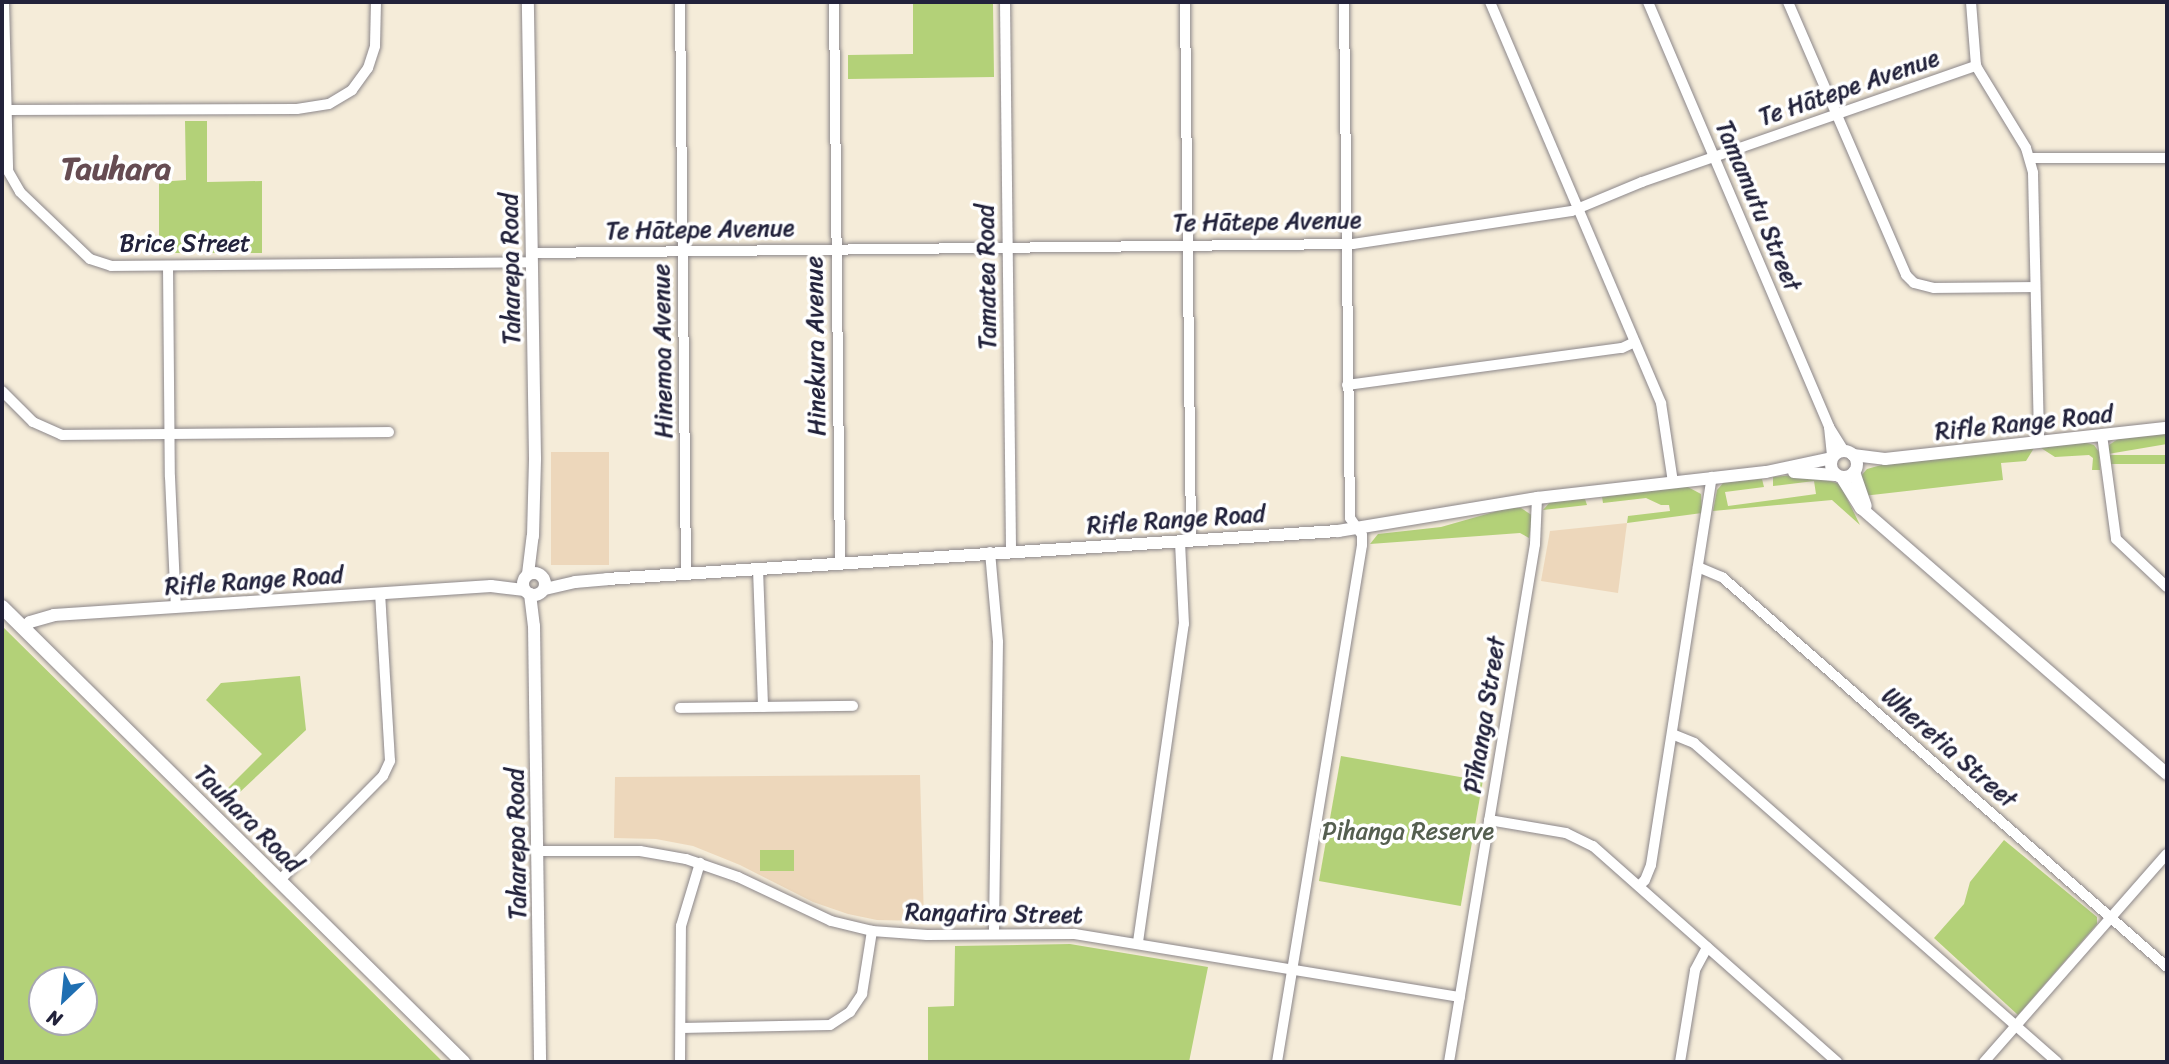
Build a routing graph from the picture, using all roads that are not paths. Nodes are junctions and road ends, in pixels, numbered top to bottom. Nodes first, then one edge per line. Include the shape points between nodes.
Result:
1 (4, 2) edge
2 (376, 2) edge
3 (528, 2) edge
4 (680, 2) edge
5 (834, 2) edge
6 (1004, 2) edge
7 (1185, 2) edge
8 (1344, 2) edge
9 (1490, 2) edge
10 (1648, 2) edge
11 (1788, 2) edge
12 (1970, 2) edge
13 (1976, 66) junction
14 (6, 110) junction
15 (1836, 115) junction
16 (1714, 157) junction
17 (2030, 158) junction
18 (2167, 158) edge
19 (1577, 209) junction
20 (1346, 244) junction
21 (1187, 245) junction
22 (1007, 247) junction
23 (836, 249) junction
24 (682, 250) junction
25 (531, 257) junction
26 (168, 266) junction
27 (2035, 287) junction
28 (1635, 342) junction
29 (1347, 385) junction
30 (2, 391) edge
31 (2167, 428) edge
32 (389, 432) dead end
33 (169, 434) junction
34 (2102, 435) junction
35 (2039, 442) junction
36 (1840, 455) junction
37 (1885, 459) junction
38 (1778, 470) junction
39 (1847, 474) junction
40 (1712, 477) junction
41 (1673, 482) junction
42 (1537, 498) junction
43 (1358, 528) junction
44 (1185, 540) junction
45 (1011, 551) junction
46 (990, 552) junction
47 (840, 563) junction
48 (1698, 567) junction
49 (758, 569) junction
50 (687, 573) junction
51 (534, 584) junction
52 (2167, 587) edge
53 (380, 593) junction
54 (2, 607) edge
55 (176, 607) junction
56 (23, 628) junction
57 (853, 706) dead end
58 (763, 707) junction
59 (680, 708) dead end
60 (1672, 734) junction
61 (2167, 774) edge
62 (1489, 820) junction
63 (538, 851) junction
64 (2167, 854) edge
65 (700, 863) junction
66 (279, 881) junction
67 (1639, 886) junction
68 (2111, 918) junction
69 (872, 931) junction
70 (995, 934) junction
71 (1138, 942) junction
72 (1707, 947) junction
73 (2167, 967) edge
74 (1293, 969) junction
75 (1460, 997) junction
76 (2016, 1026) junction
77 (681, 1028) junction
78 (463, 1062) edge
79 (540, 1062) edge
80 (680, 1062) edge
81 (1277, 1062) edge
82 (1449, 1062) edge
83 (1680, 1062) edge
84 (1837, 1062) edge
85 (1984, 1062) edge
86 (2057, 1062) edge

1 - 14 street, Brice Street
2 - 14 street via 375,46 368,68 352,90 328,104 297,109
3 - 25 street, Taharepa Road
4 - 24 street, Hinemoa Avenue
5 - 23 street, Hinekura Avenue
6 - 22 street, Tamatea Road
7 - 21 street
8 - 20 street
9 - 19 street
10 - 16 street, Tamamutu Street
11 - 15 street
12 - 13 street
13 - 15 street, Te Hātepe Avenue
13 - 17 street
14 - 26 street, Brice Street via 6,160 12,181 80,251 90,260 111,266
15 - 16 street, Te Hātepe Avenue
15 - 27 street via 1900,264 1914,283 1934,288
16 - 19 street, Te Hātepe Avenue
16 - 36 street, Tamamutu Street
17 - 18 street
17 - 27 street
19 - 20 street, Te Hātepe Avenue
19 - 28 street
20 - 21 street, Te Hātepe Avenue
20 - 29 street
21 - 22 street, Te Hātepe Avenue
21 - 44 street
22 - 23 street, Te Hātepe Avenue
22 - 45 street, Tamatea Road
23 - 24 street, Te Hātepe Avenue
23 - 47 street, Hinekura Avenue
24 - 25 street, Te Hātepe Avenue
24 - 50 street, Hinemoa Avenue
25 - 26 street, Brice Street
25 - 51 street, Taharepa Road
26 - 33 street
27 - 35 street
28 - 29 street via 1622,348
28 - 41 street via 1666,419
29 - 43 street via 1350,518
30 - 33 street via 33,422 52,433
31 - 34 street, Rifle Range Road
32 - 33 street
33 - 55 street
34 - 35 street, Rifle Range Road
34 - 52 street via 2116,539
35 - 37 street, Rifle Range Road
36 - 37 street, Rifle Range Road
36 - 38 street, Rifle Range Road
36 - 39 street via 1857,462
36 - 39 street via 1830,467
37 - 39 street, Rifle Range Road
38 - 39 street, Rifle Range Road
38 - 40 street, Rifle Range Road
39 - 61 street via 1852,498 1871,516
40 - 41 street, Rifle Range Road
40 - 48 street
41 - 42 street, Rifle Range Road
42 - 43 street, Rifle Range Road
42 - 62 street, Pīhanga Street via 1535,544
43 - 44 street, Rifle Range Road
43 - 74 street via 1362,535 1359,570
44 - 45 street, Rifle Range Road
44 - 71 street via 1184,624
45 - 46 street, Rifle Range Road
46 - 47 street, Rifle Range Road
46 - 70 street via 998,642
47 - 49 street, Rifle Range Road
48 - 60 street
48 - 68 street, Wheretia Street via 1722,577
49 - 50 street, Rifle Range Road
49 - 58 street
50 - 51 street, Rifle Range Road
51 - 53 street, Rifle Range Road
51 - 63 street, Taharepa Road
53 - 55 street, Rifle Range Road
53 - 66 street via 390,761 383,776
54 - 56 main road, Tauhara Road
55 - 56 street, Rifle Range Road via 54,615
56 - 66 main road, Tauhara Road
57 - 58 street
58 - 59 street
60 - 67 street via 1651,865
60 - 76 street via 1695,743
62 - 67 street via 1582,838
62 - 75 street, Pīhanga Street
63 - 65 street, Rangatira Street via 640,851
63 - 79 street, Taharepa Road
64 - 68 street
65 - 69 street, Rangatira Street via 831,920
65 - 77 street via 681,926
66 - 78 main road, Tauhara Road
67 - 72 street
68 - 73 street, Wheretia Street
68 - 76 street
69 - 70 street, Rangatira Street
69 - 77 street via 862,994 850,1012 830,1025
70 - 71 street, Rangatira Street via 1075,934
71 - 74 street, Rangatira Street
72 - 83 street via 1695,970
72 - 84 street
74 - 75 street, Rangatira Street
74 - 81 street
75 - 82 street, Pīhanga Street
76 - 85 street
76 - 86 street
77 - 80 street

